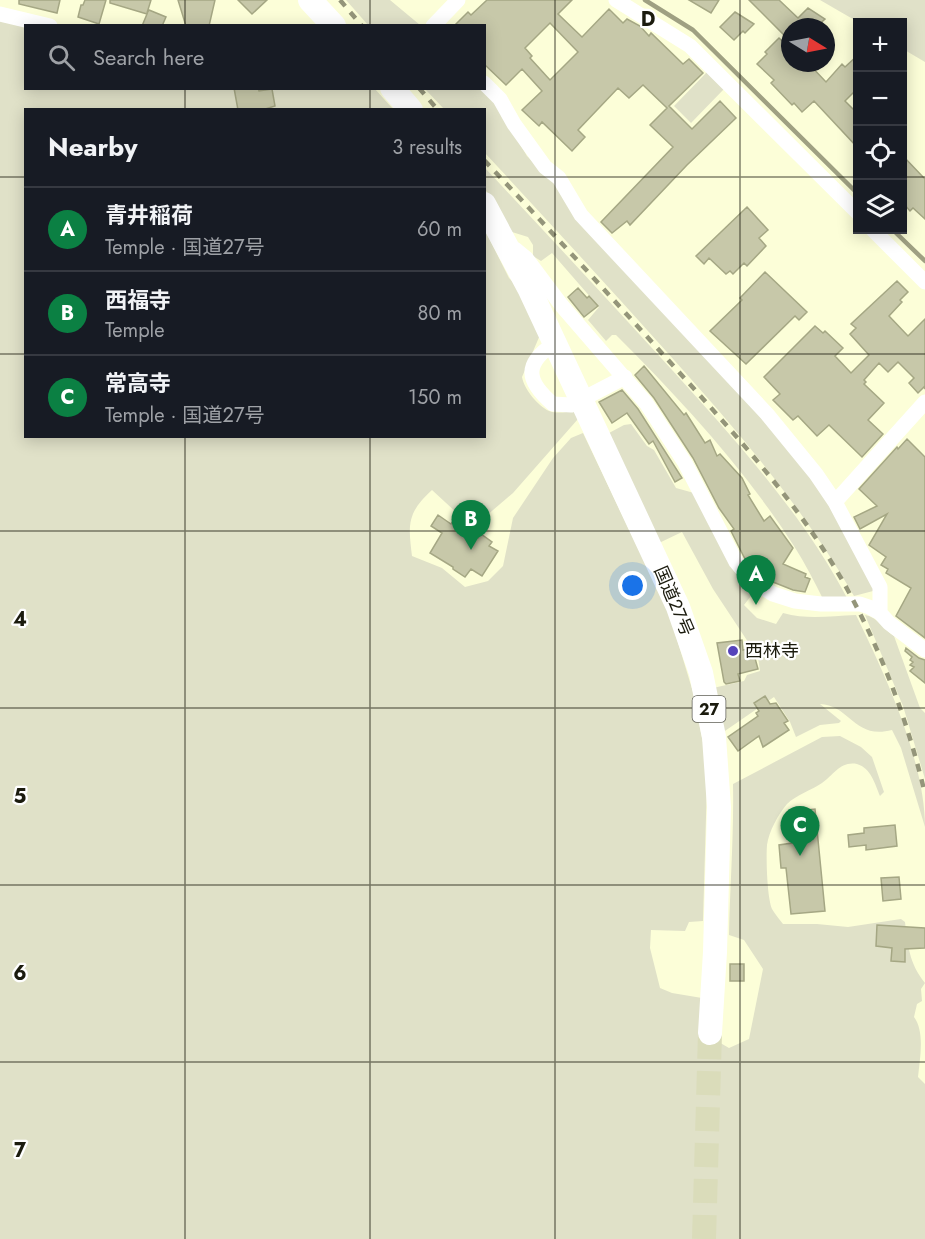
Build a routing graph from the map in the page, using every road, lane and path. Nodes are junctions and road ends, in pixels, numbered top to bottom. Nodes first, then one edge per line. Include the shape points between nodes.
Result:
1 (310, 0) edge
2 (458, 0) edge
3 (616, 0) edge
4 (0, 14) edge
5 (42, 24) edge
6 (332, 24) edge
7 (435, 24) edge
8 (486, 85) edge
9 (394, 90) edge
10 (409, 108) edge
11 (486, 207) edge
12 (853, 208) edge
13 (877, 234) edge
14 (504, 238) junction
15 (925, 282) edge
16 (555, 343) junction
17 (625, 377) junction
18 (925, 402) edge
19 (835, 502) junction
20 (880, 613) junction
21 (925, 650) edge
22 (711, 1033) tunnel mouth

1 - 6 highway
2 - 7 street
3 - 12 street via 690,46
4 - 5 street
8 - 19 street via 501,99 546,167 559,178 581,215 767,414
9 - 10 highway
11 - 14 highway, 国道27号 / 27
13 - 15 street
14 - 16 highway, 国道27号 / 27
14 - 17 street via 526,258 562,306
16 - 17 street via 539,355 531,377 553,405 571,405
16 - 22 highway, 国道27号 / 27 via 678,607 696,654 710,716 719,807
17 - 20 street via 685,463 736,562 752,581 795,601 860,604
18 - 19 street
19 - 20 street via 880,587
20 - 21 street

